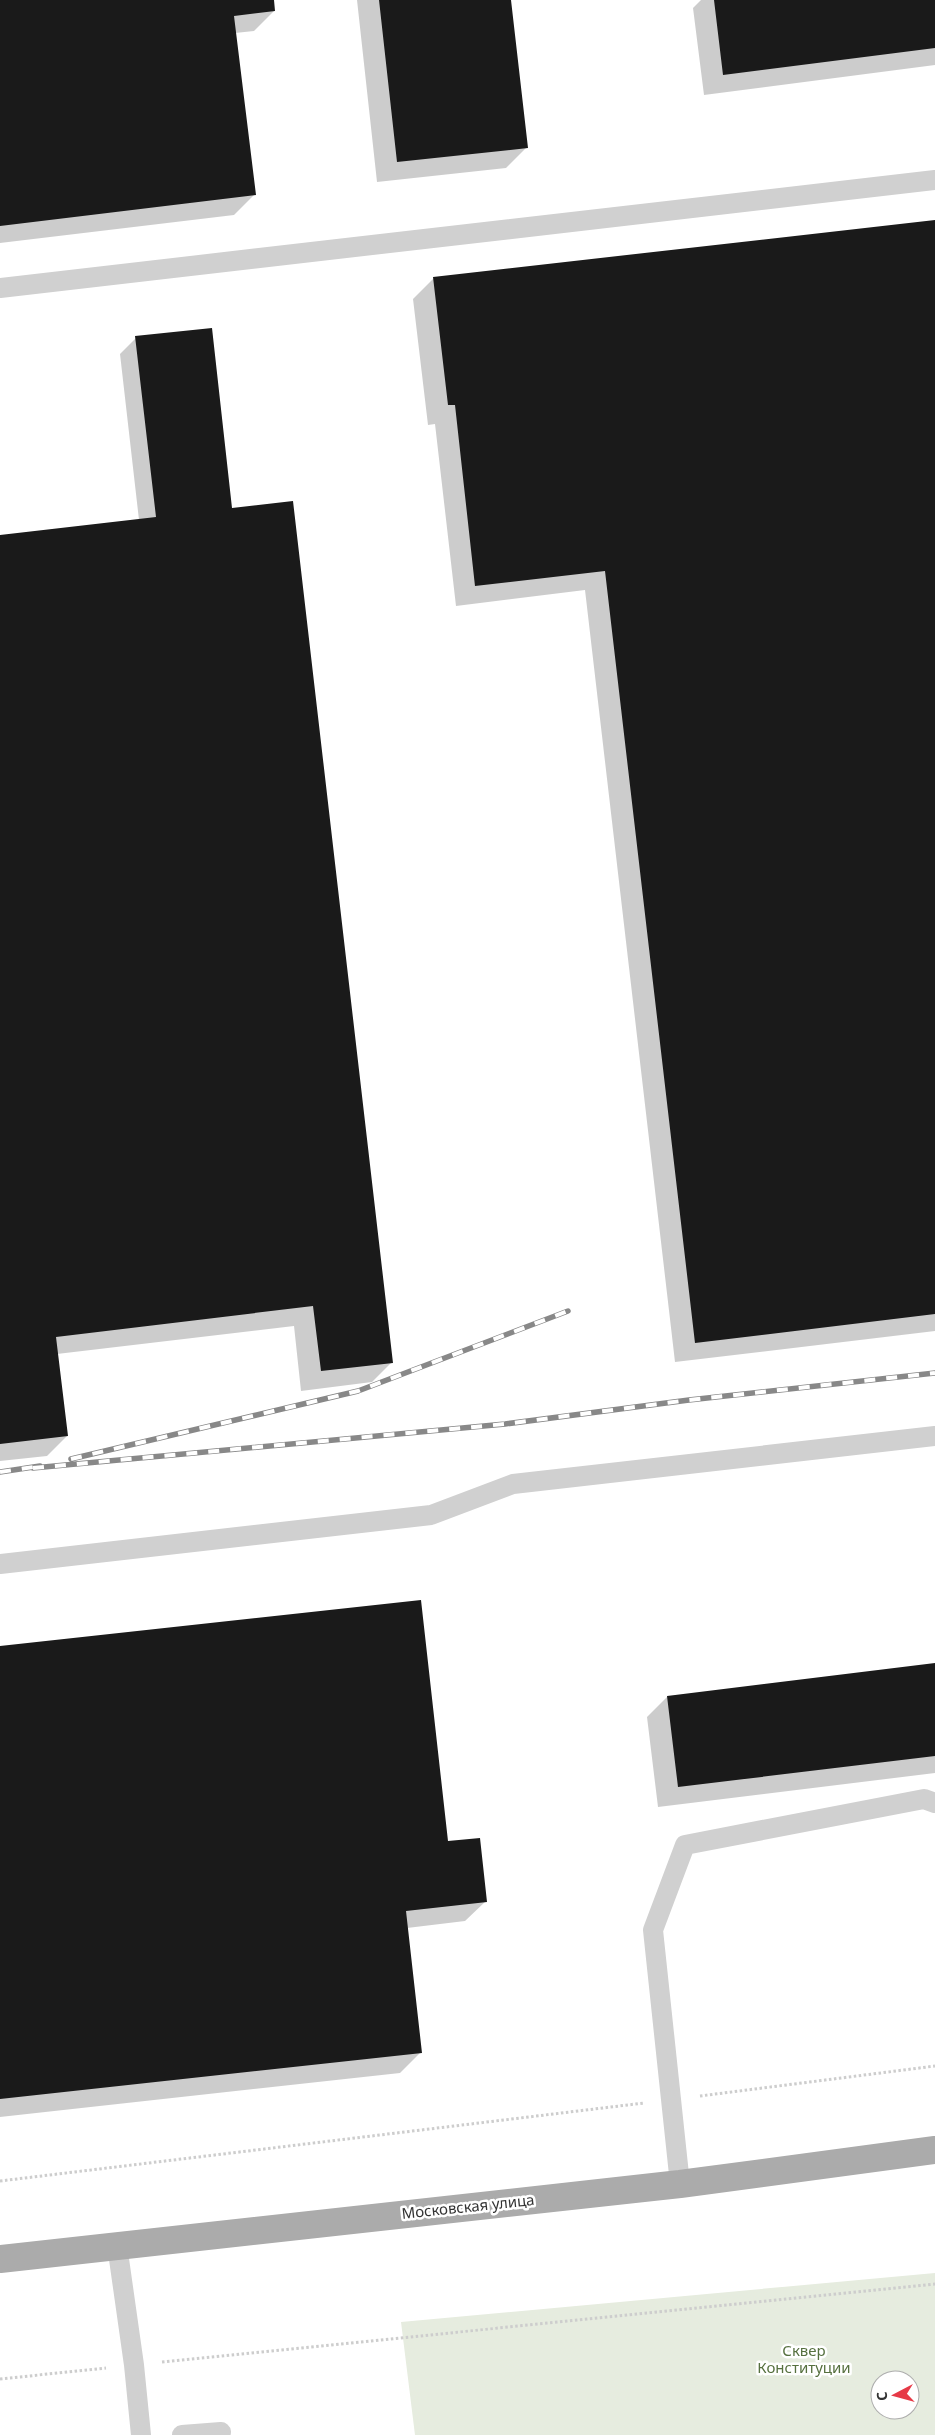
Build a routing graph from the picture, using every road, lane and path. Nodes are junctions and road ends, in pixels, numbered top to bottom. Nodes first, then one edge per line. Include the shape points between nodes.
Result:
1 (935, 180) edge
2 (0, 288) edge
3 (935, 1436) edge
4 (0, 1564) edge
5 (935, 1803) edge
6 (935, 2066) edge
7 (671, 2100) junction
8 (935, 2150) edge
9 (0, 2181) edge
10 (680, 2184) junction
11 (117, 2245) junction
12 (0, 2259) edge
13 (935, 2284) edge
14 (134, 2365) junction
15 (0, 2379) edge
16 (222, 2432) dead end
17 (141, 2435) edge
18 (182, 2435) edge

1 - 2 lane
3 - 4 lane via 513,1484 431,1515
5 - 7 lane via 924,1799 685,1845 653,1930
6 - 7 path
7 - 9 path
7 - 10 lane
8 - 10 main road, Московская улица
10 - 11 main road, Московская улица
11 - 12 main road, Московская улица
11 - 14 lane
13 - 14 path
14 - 15 path
14 - 17 lane
16 - 18 lane

